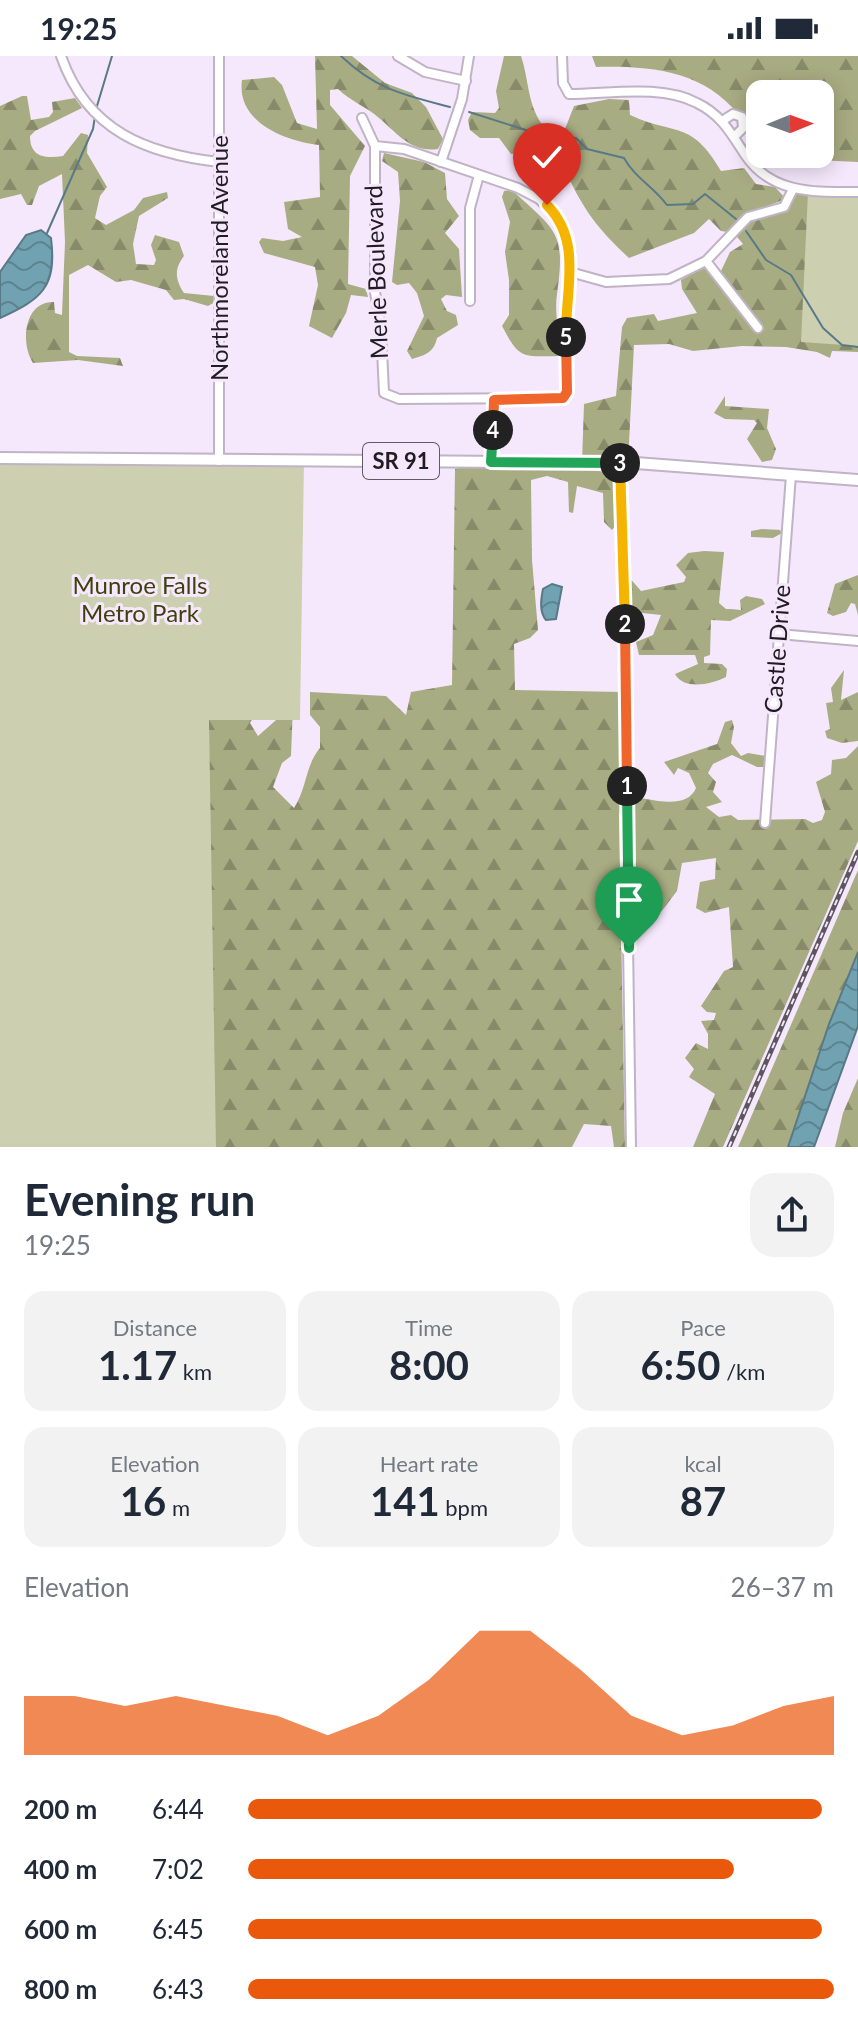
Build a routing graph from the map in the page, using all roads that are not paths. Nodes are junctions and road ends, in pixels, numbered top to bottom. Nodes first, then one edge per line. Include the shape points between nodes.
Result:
1 (61, 56) edge
2 (219, 56) edge
3 (398, 56) edge
4 (469, 56) edge
5 (562, 56) edge
6 (466, 81) junction
7 (362, 118) dead end
8 (722, 121) junction
9 (735, 136) junction
10 (375, 146) junction
11 (219, 162) junction
12 (441, 162) junction
13 (479, 175) junction
14 (793, 189) junction
15 (858, 192) edge
16 (706, 261) junction
17 (570, 272) junction
18 (470, 301) dead end
19 (758, 328) dead end
20 (494, 400) junction
21 (0, 458) edge
22 (219, 461) junction
23 (491, 462) junction
24 (621, 463) junction
25 (791, 475) junction
26 (858, 480) edge
27 (779, 634) junction
28 (858, 641) edge
29 (765, 823) dead end
30 (631, 1147) edge

1 - 11 street via 80,94 126,137 160,152
2 - 11 street, Northmoreland Avenue
3 - 6 street via 420,71
4 - 6 street
5 - 8 street via 564,89 569,94 668,94 697,103
6 - 12 street
7 - 10 street, Merle Boulevard
8 - 9 street
8 - 9 street via 733,114 742,117 743,128
9 - 14 street via 756,168
10 - 12 street
10 - 20 street, Merle Boulevard via 375,292 382,390 390,398
11 - 22 street, Northmoreland Avenue
12 - 13 street
13 - 17 street via 526,192 551,209 568,241
13 - 18 street via 470,208
14 - 15 street
14 - 16 street via 784,207 739,223
16 - 17 street via 677,276 648,282 606,282
16 - 19 street
17 - 20 street via 567,392 559,399
20 - 23 street
21 - 22 main road, SR 91
22 - 23 main road, SR 91
23 - 24 main road, SR 91
24 - 25 main road, SR 91
24 - 30 street
25 - 26 main road, SR 91
25 - 27 street, Castle Drive
27 - 28 street
27 - 29 street, Castle Drive

